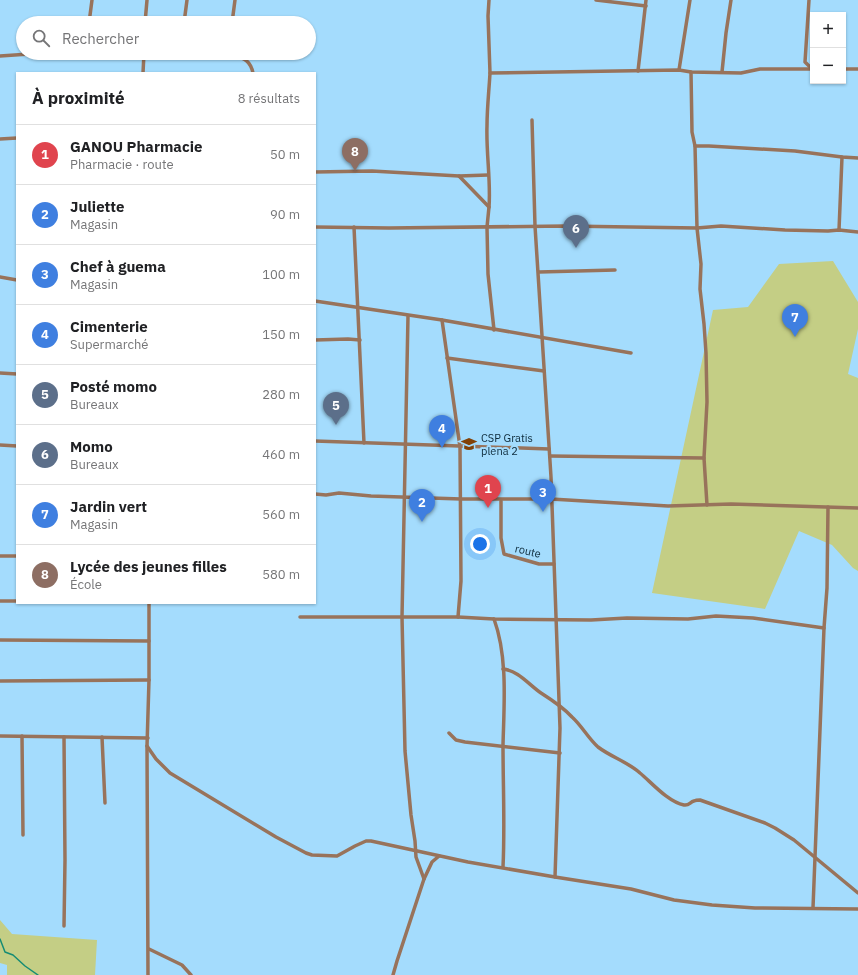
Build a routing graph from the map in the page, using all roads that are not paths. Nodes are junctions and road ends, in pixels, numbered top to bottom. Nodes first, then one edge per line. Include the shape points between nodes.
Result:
1 (92, 0) edge
2 (147, 0) edge
3 (187, 0) edge
4 (235, 0) edge
5 (489, 0) edge
6 (596, 0) edge
7 (646, 0) edge
8 (690, 0) edge
9 (731, 0) edge
10 (809, 0) edge
11 (646, 6) junction
12 (90, 16) edge
13 (146, 16) edge
14 (185, 16) edge
15 (233, 16) edge
16 (16, 55) edge
17 (0, 56) edge
18 (144, 60) edge
19 (247, 60) edge
20 (805, 62) junction
21 (810, 66) edge
22 (796, 68) junction
23 (810, 69) edge
24 (846, 69) edge
25 (858, 69) edge
26 (679, 70) junction
27 (638, 71) junction
28 (143, 72) edge
29 (253, 72) edge
30 (691, 72) junction
31 (722, 72) junction
32 (490, 73) junction
33 (532, 120) dead end
34 (16, 138) edge
35 (0, 139) edge
36 (695, 146) junction
37 (842, 157) junction
38 (858, 158) edge
39 (316, 172) edge
40 (488, 175) junction
41 (459, 176) junction
42 (489, 208) junction
43 (535, 226) junction
44 (316, 227) edge
45 (354, 227) junction
46 (487, 227) junction
47 (697, 228) junction
48 (839, 230) junction
49 (858, 232) edge
50 (615, 270) dead end
51 (538, 272) junction
52 (0, 277) edge
53 (16, 280) edge
54 (316, 301) edge
55 (357, 307) junction
56 (408, 316) junction
57 (442, 320) junction
58 (494, 330) junction
59 (542, 337) junction
60 (316, 340) edge
61 (360, 340) junction
62 (631, 353) dead end
63 (447, 358) junction
64 (544, 371) junction
65 (0, 373) edge
66 (16, 374) edge
67 (316, 441) edge
68 (364, 443) junction
69 (405, 444) junction
70 (0, 445) edge
71 (16, 446) edge
72 (460, 447) junction
73 (549, 449) junction
74 (550, 456) junction
75 (704, 458) junction
76 (316, 494) edge
77 (404, 497) junction
78 (461, 499) junction
79 (552, 499) junction
80 (501, 501) dead end
81 (706, 504) junction
82 (828, 508) junction
83 (858, 508) edge
84 (0, 556) edge
85 (16, 556) edge
86 (554, 564) junction
87 (0, 600) edge
88 (16, 601) edge
89 (149, 604) edge
90 (402, 616) junction
91 (300, 617) dead end
92 (458, 617) junction
93 (494, 619) junction
94 (556, 619) junction
95 (824, 628) junction
96 (0, 640) edge
97 (149, 641) junction
98 (503, 669) junction
99 (150, 680) junction
100 (0, 682) edge
101 (560, 705) junction
102 (449, 733) dead end
103 (0, 736) edge
104 (22, 736) junction
105 (64, 737) junction
106 (102, 737) junction
107 (148, 738) junction
108 (147, 746) junction
109 (503, 746) junction
110 (560, 753) junction
111 (105, 803) dead end
112 (23, 835) dead end
113 (416, 851) junction
114 (439, 856) junction
115 (815, 858) junction
116 (503, 867) junction
117 (555, 877) junction
118 (424, 879) junction
119 (858, 894) edge
120 (813, 908) junction
121 (858, 909) edge
122 (64, 926) dead end
123 (149, 949) junction
124 (148, 975) edge
125 (191, 975) edge
126 (393, 975) edge

1 - 12 street
2 - 13 street
3 - 14 street
4 - 15 street
5 - 32 street
6 - 11 street
7 - 11 street
8 - 26 street
9 - 31 street
10 - 20 street
11 - 27 street
16 - 17 street
18 - 28 street
19 - 29 street
20 - 21 street
20 - 22 street
22 - 23 street
22 - 31 street
24 - 25 street
26 - 27 street
26 - 30 street
27 - 32 street
30 - 31 street
30 - 36 street via 692,132
32 - 40 street via 486,126
33 - 43 street
34 - 35 street
36 - 37 street via 795,151
36 - 47 street
37 - 38 street
37 - 48 street
39 - 41 street via 372,171
40 - 41 street
40 - 42 street
41 - 42 street
42 - 46 street
43 - 46 street
43 - 47 street
43 - 51 street
44 - 45 street
45 - 46 street
45 - 55 street
46 - 58 street via 488,274
47 - 48 street via 721,226
47 - 75 street via 706,353
48 - 49 street
50 - 51 street
51 - 59 street
52 - 53 street
54 - 55 street
55 - 56 street
55 - 61 street
56 - 57 street
56 - 69 street
57 - 58 street
57 - 63 street
58 - 59 street
59 - 62 street
59 - 64 street
60 - 61 street
61 - 68 street
63 - 64 street
63 - 72 street
64 - 73 street
65 - 66 street
67 - 68 street
68 - 69 street
69 - 72 street
69 - 77 street
70 - 71 street
72 - 73 street
72 - 78 street
73 - 74 street
74 - 75 street
74 - 79 street
75 - 81 street
76 - 77 street
77 - 78 street
77 - 90 street
78 - 79 street
78 - 92 street via 461,581
79 - 81 street via 668,506
79 - 86 street
80 - 86 street, route via 501,538 504,554 539,564
81 - 82 street
82 - 83 street
82 - 95 street
84 - 85 street
86 - 94 street
87 - 88 street
89 - 97 street
90 - 91 street
90 - 92 street
90 - 113 street via 405,751
92 - 93 street
93 - 94 street
93 - 98 street via 500,638
94 - 95 street via 688,619 731,616
94 - 101 street
95 - 115 street
96 - 97 street
97 - 99 street
98 - 101 street via 518,674
98 - 109 street
99 - 100 street
99 - 107 street
101 - 110 street
101 - 115 street via 600,748 638,771 669,798 684,806 700,800 765,823 794,840
102 - 109 street via 456,740
103 - 104 street
104 - 105 street
104 - 112 street
105 - 106 street
105 - 122 street
106 - 107 street
106 - 111 street
107 - 108 street
108 - 113 street via 170,773 306,853 337,856 369,841
108 - 123 street
109 - 110 street
109 - 116 street
110 - 117 street
113 - 114 street
113 - 118 street
114 - 116 street
114 - 118 street via 432,862
115 - 119 street
115 - 120 street
116 - 117 street
117 - 120 street via 712,905
118 - 126 street
120 - 121 street
123 - 124 street
123 - 125 street via 182,965

